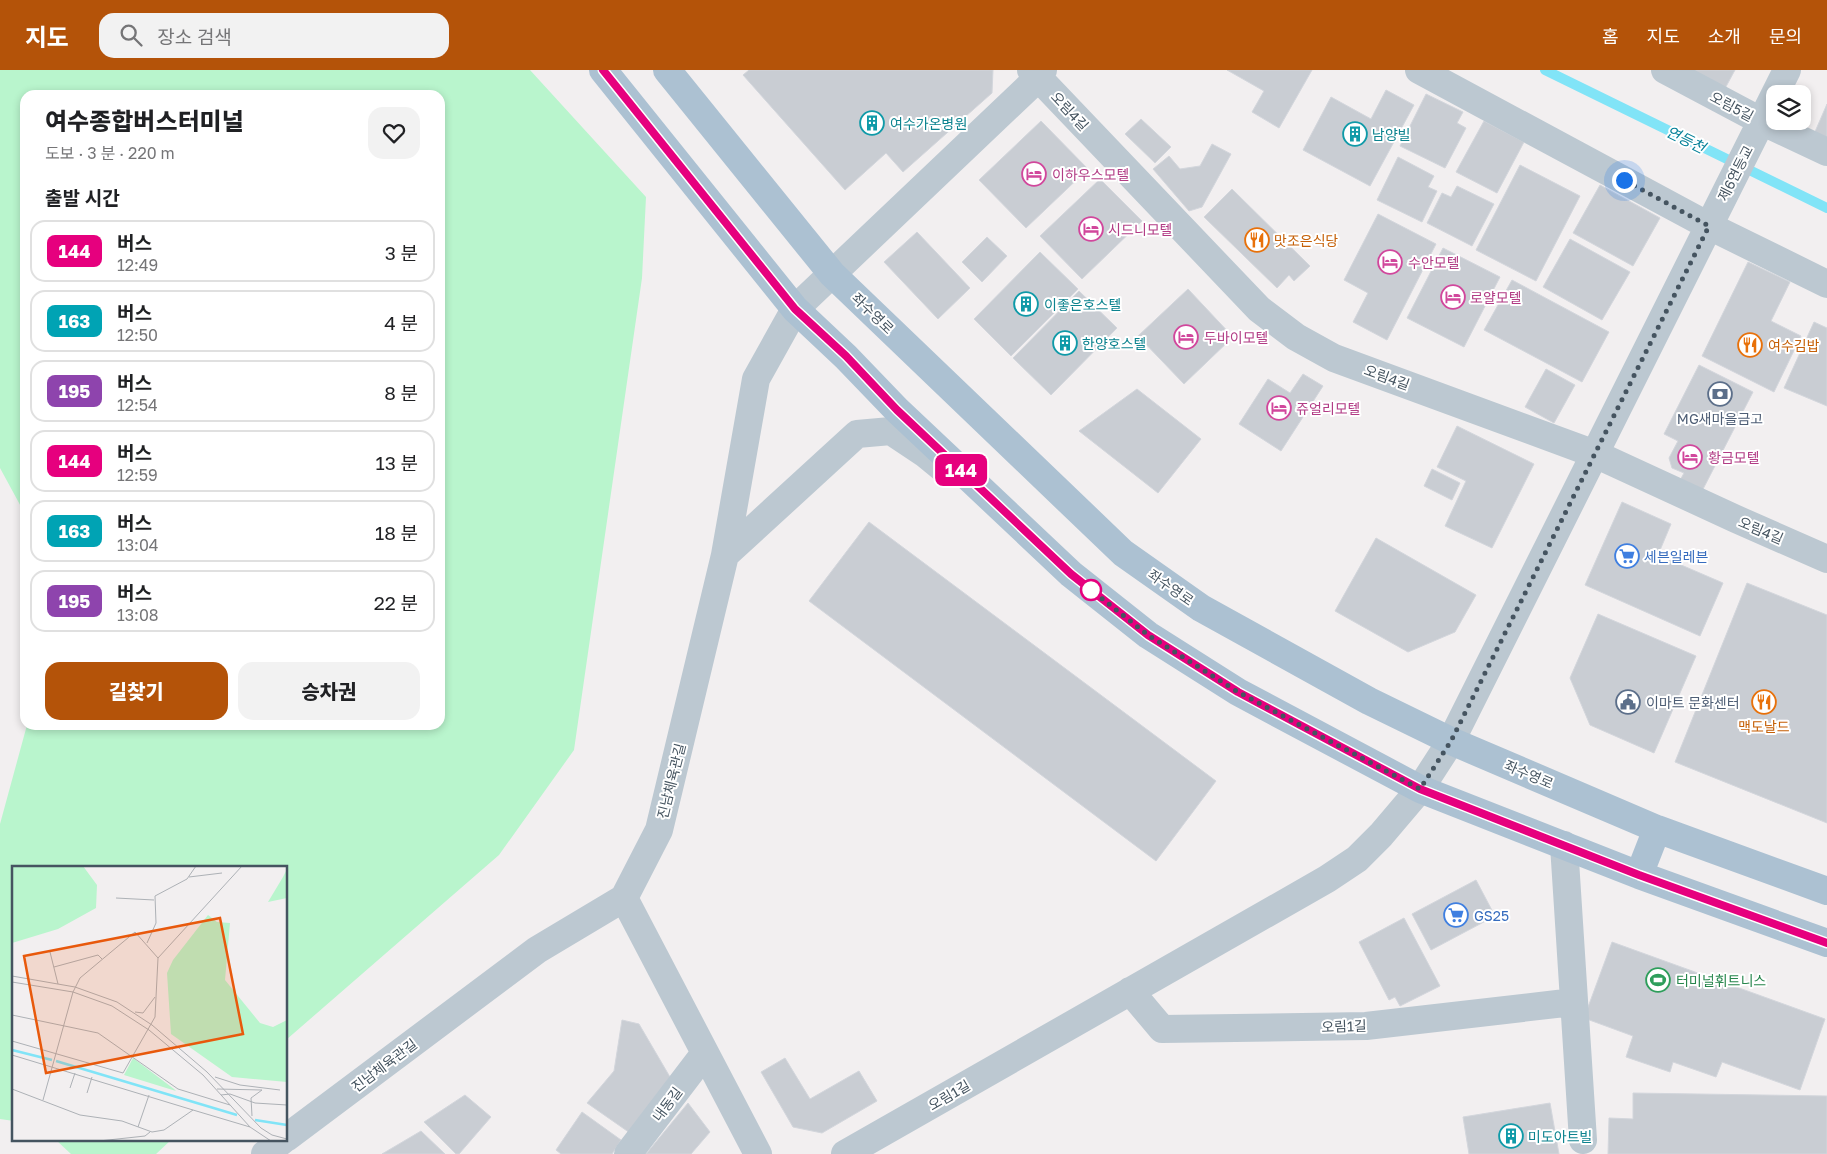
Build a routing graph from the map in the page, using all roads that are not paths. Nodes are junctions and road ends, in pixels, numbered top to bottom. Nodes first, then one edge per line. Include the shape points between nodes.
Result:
1 (603, 70) edge
2 (667, 70) edge
3 (1419, 70) edge
4 (1665, 70) edge
5 (1787, 70) edge
6 (1037, 72) edge
7 (1780, 85) edge
8 (1766, 111) edge
9 (1761, 121) junction
10 (1827, 152) edge
11 (1709, 226) junction
12 (832, 274) junction
13 (1827, 284) edge
14 (795, 309) junction
15 (1595, 454) junction
16 (725, 555) junction
17 (1827, 559) edge
18 (1071, 574) junction
19 (1451, 741) junction
20 (1420, 789) junction
21 (1657, 828) junction
22 (1564, 845) junction
23 (1639, 875) junction
24 (1827, 891) edge
25 (624, 898) junction
26 (1827, 943) edge
27 (1130, 992) junction
28 (1574, 1002) junction
29 (705, 1053) junction
30 (288, 1137) edge
31 (1583, 1140) dead end
32 (280, 1142) edge
33 (265, 1154) edge
34 (628, 1154) edge
35 (758, 1154) edge
36 (845, 1154) edge

1 - 14 main road
2 - 12 main road, 좌수영로
3 - 11 street
4 - 9 street, 오림5길
5 - 7 street, 제6연등교
6 - 12 street, 진남체육관길
6 - 15 street, 오림4길 via 1259,309 1296,337 1334,358
8 - 9 street, 제6연등교
9 - 10 street, 오림5길
9 - 11 street, 제6연등교
11 - 13 street
11 - 15 street, 제6연등교
12 - 14 street, 진남체육관길
12 - 19 main road, 좌수영로 via 1123,553 1201,608 1369,701
14 - 16 street, 진남체육관길 via 756,379
14 - 18 main road
15 - 17 street, 오림4길
15 - 19 street, 오림1길
16 - 18 street via 857,434 891,431 924,453
16 - 25 street, 진남체육관길 via 659,830
18 - 20 main road via 1148,635 1238,692
19 - 20 street, 오림1길
19 - 21 main road, 좌수영로
20 - 22 main road
20 - 27 street, 오림1길 via 1357,859
21 - 23 main road
21 - 24 main road, 좌수영로
22 - 23 main road
22 - 28 street
23 - 26 main road
25 - 29 street
25 - 30 street, 진남체육관길 via 537,950
27 - 28 street, 오림1길 via 1162,1029 1366,1026
27 - 36 street, 오림1길
28 - 31 street
29 - 34 street, 내동길
29 - 35 street
32 - 33 street

